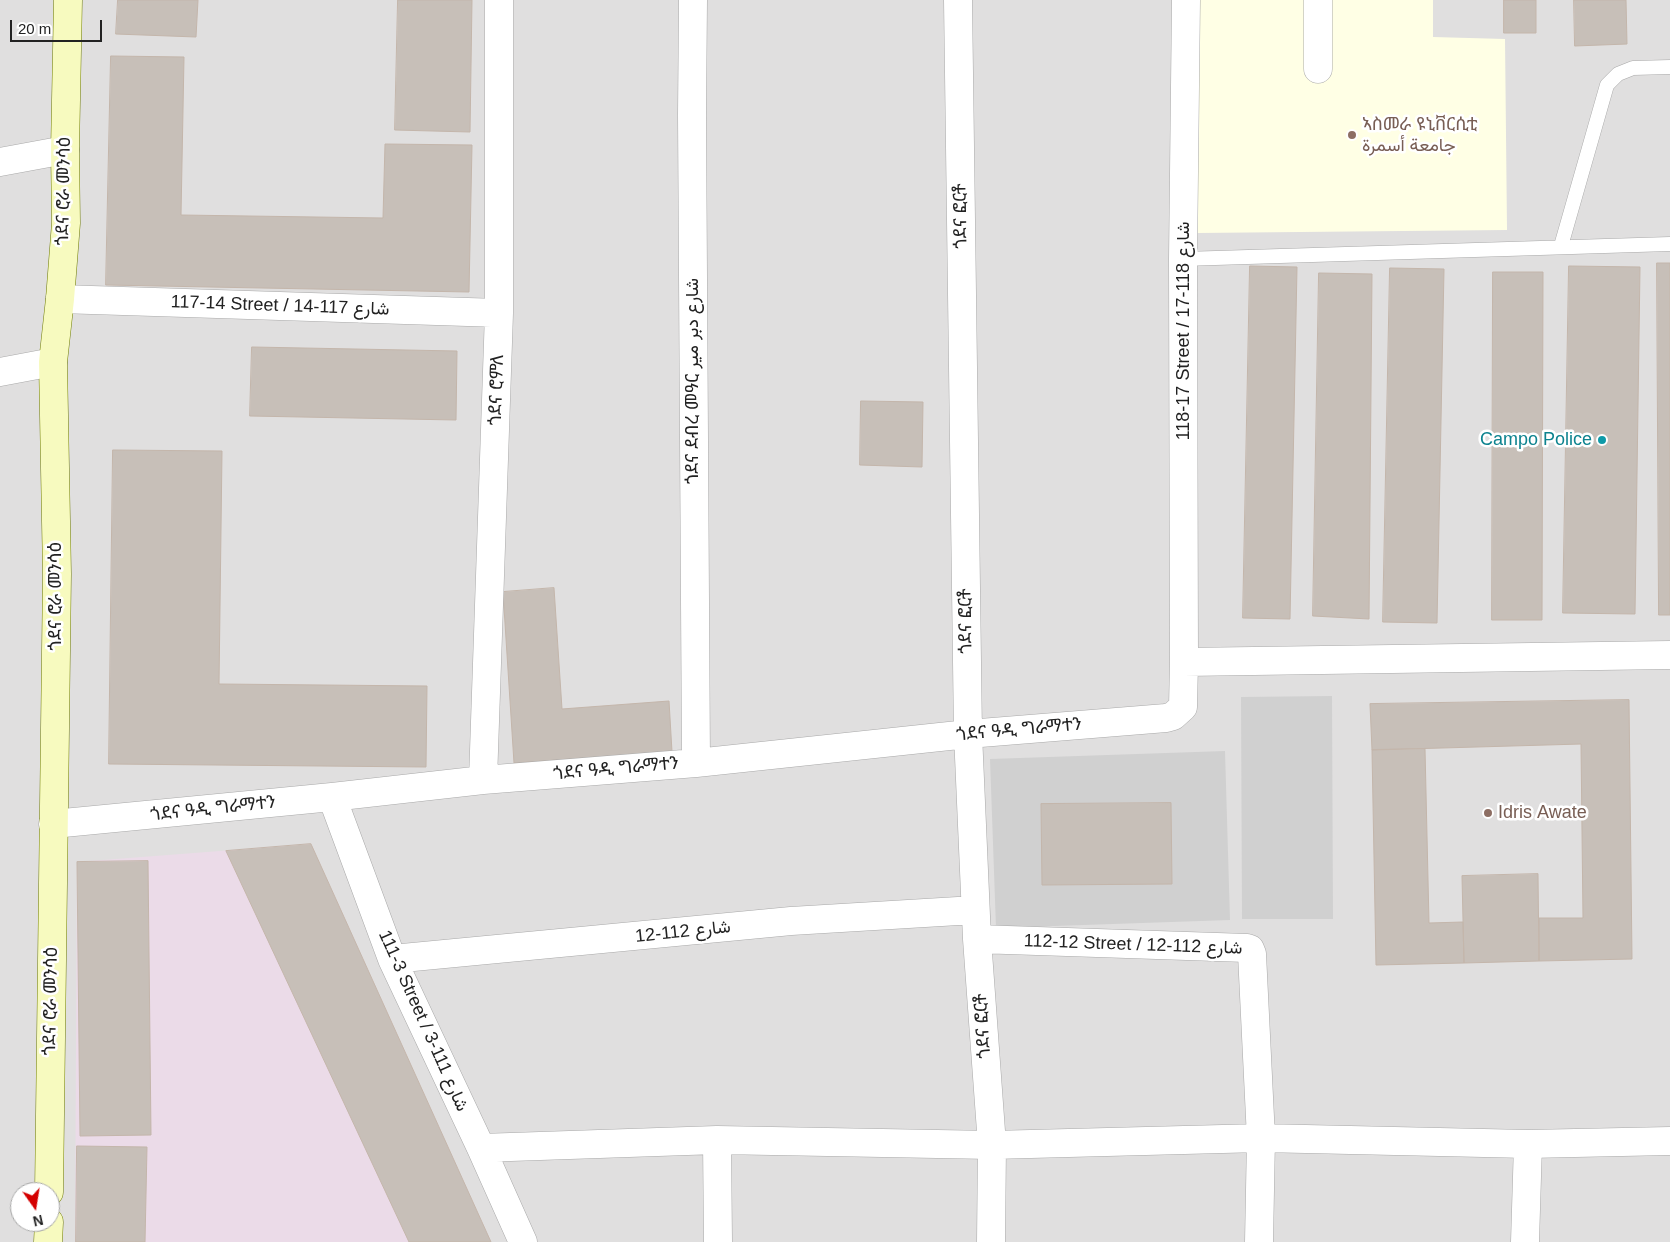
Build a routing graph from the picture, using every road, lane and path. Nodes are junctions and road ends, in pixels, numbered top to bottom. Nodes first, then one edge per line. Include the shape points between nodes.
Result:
1 (68, 0) edge
2 (499, 0) edge
3 (693, 0) edge
4 (958, 0) edge
5 (1186, 0) edge
6 (1318, 0) edge
7 (1670, 68) edge
8 (1318, 69) dead end
9 (64, 150) junction
10 (0, 162) edge
11 (1670, 244) edge
12 (1561, 246) junction
13 (1183, 259) junction
14 (60, 299) junction
15 (499, 314) junction
16 (53, 362) junction
17 (0, 372) edge
18 (1670, 655) edge
19 (1184, 662) junction
20 (1179, 712) joint
21 (968, 734) junction
22 (696, 763) junction
23 (483, 780) junction
24 (332, 797) junction
25 (52, 824) junction
26 (975, 910) junction
27 (977, 939) junction
28 (392, 959) junction
29 (1261, 1138) junction
30 (717, 1140) junction
31 (1670, 1141) edge
32 (1528, 1144) junction
33 (992, 1145) junction
34 (481, 1148) junction
35 (49, 1182) edge
36 (523, 1242) edge
37 (718, 1242) edge
38 (991, 1242) edge
39 (1259, 1242) edge
40 (1525, 1242) edge

1 - 9 main road, ጎደና ሮራ መንሳዕ
2 - 15 street, ጎደና ሮምለ
3 - 22 street, ጎደና ደብረ መዓር شارع دبر مير
4 - 21 street, ጎደና ፎርቶ
5 - 13 street, 118-17 Street / شارع 118-17
6 - 8 street
7 - 12 lane via 1633,68 1618,74 1607,85
9 - 10 street
9 - 14 main road, ጎደና ሮራ መንሳዕ via 66,223
11 - 12 lane
12 - 13 lane
13 - 19 street, 118-17 Street / شارع 118-17
14 - 15 street, 117-14 Street / شارع 117-14
14 - 16 main road, ጎደና ሮራ መንሳዕ
15 - 23 street, ጎደና ሮምለ
16 - 17 street
16 - 25 main road, ጎደና ሮራ መንሳዕ via 57,574
18 - 19 street
19 - 20 street, 118-17 Street / شارع 118-17 via 1184,701
20 - 21 street, ጎደና ዓዲ ግራማተን via 1166,718
21 - 22 street, ጎደና ዓዲ ግራማተን
21 - 26 street, ጎደና ፎርቶ
22 - 23 street, ጎደና ዓዲ ግራማተን
23 - 24 street, ጎደና ዓዲ ግራማተን
24 - 25 street, ጎደና ዓዲ ግራማተን
24 - 28 street, 111-3 Street / شارع 111-3
25 - 35 main road, ጎደና ሮራ መንሳዕ
26 - 27 street, ጎደና ፎርቶ
26 - 28 street, شارع 112-12 via 792,921
27 - 29 street, 112-12 Street / شارع 112-12 via 1250,949
27 - 33 street, ጎደና ፎርቶ
28 - 34 street, 111-3 Street / شارع 111-3
29 - 32 street
29 - 33 street
29 - 39 street
30 - 33 street
30 - 34 street
30 - 37 street
31 - 32 street
32 - 40 street
33 - 38 street, ጎደና ፎርቶ
34 - 36 street, 111-3 Street / شارع 111-3

